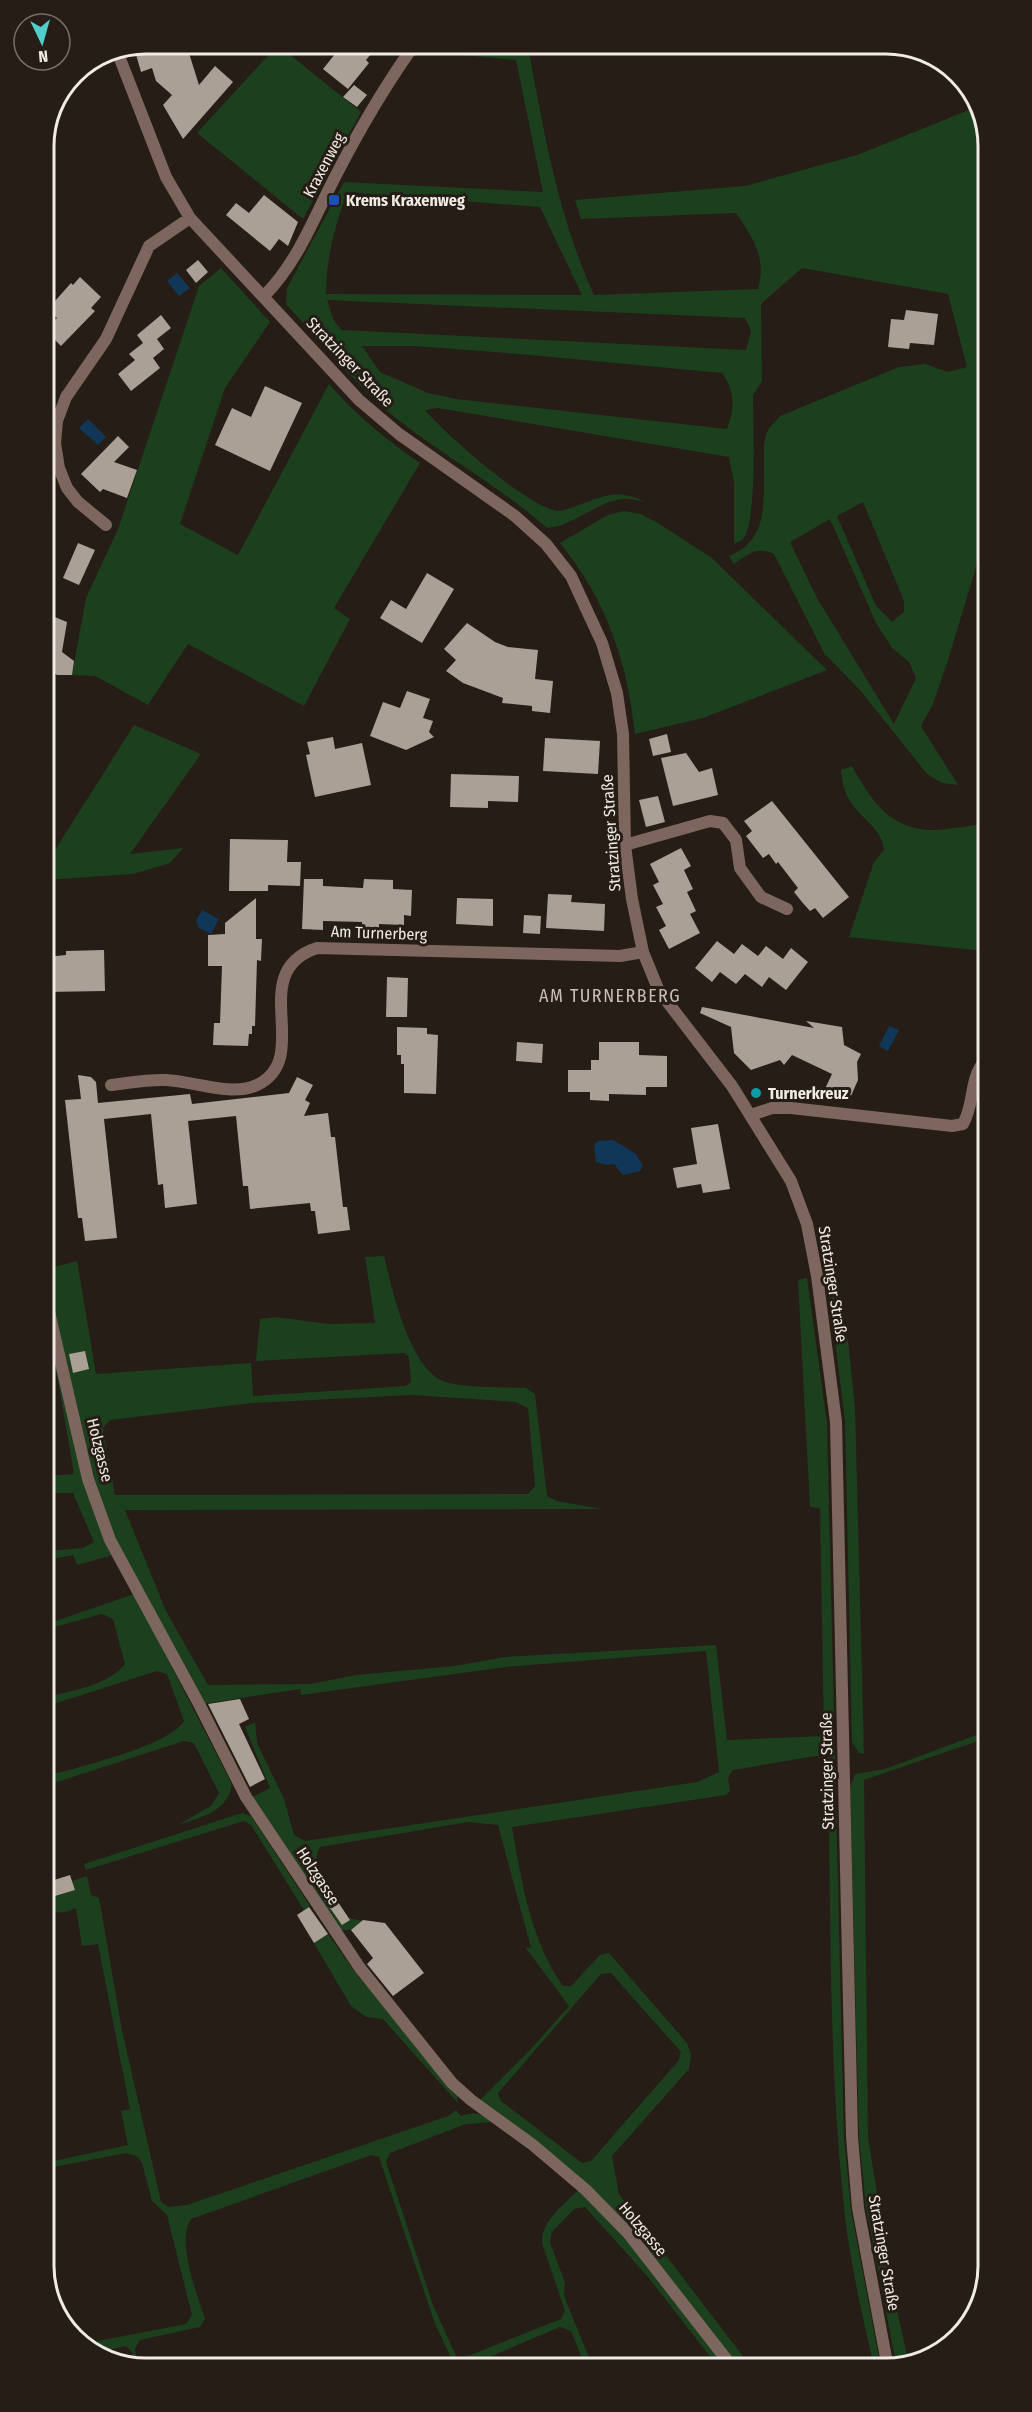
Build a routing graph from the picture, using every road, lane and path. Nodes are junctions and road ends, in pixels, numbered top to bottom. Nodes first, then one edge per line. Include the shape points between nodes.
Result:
1 (408, 54) edge
2 (120, 58) edge
3 (190, 218) junction
4 (264, 296) junction
5 (106, 525) dead end
6 (625, 845) junction
7 (787, 909) dead end
8 (643, 952) junction
9 (978, 1069) edge
10 (111, 1085) dead end
11 (751, 1115) junction
12 (54, 1333) edge
13 (725, 2358) edge
14 (886, 2358) edge

1 - 4 street, Kraxenweg via 337,173 289,268
2 - 3 street, Stratzinger Straße via 166,177
3 - 4 street, Stratzinger Straße
3 - 5 street via 149,246 106,339 66,397 57,421 55,444 67,488
4 - 6 street, Stratzinger Straße via 359,400 399,434 515,516 546,544 571,576 602,643 617,693
6 - 7 street via 710,821 723,823 736,840 740,868 761,897
6 - 8 street, Stratzinger Straße
8 - 10 street, Am Turnerberg via 620,956 317,948 302,953 286,972 282,987 281,1057 272,1074 256,1086 234,1089 165,1080
8 - 11 street, Stratzinger Straße via 660,991
9 - 11 street via 963,1124 952,1126 791,1108 772,1108
11 - 14 street, Stratzinger Straße via 790,1181 807,1224 836,1422 852,2137 858,2208
12 - 13 street, Holzgasse via 88,1479 110,1540 246,1797 354,1959 452,2083 586,2190 628,2233

